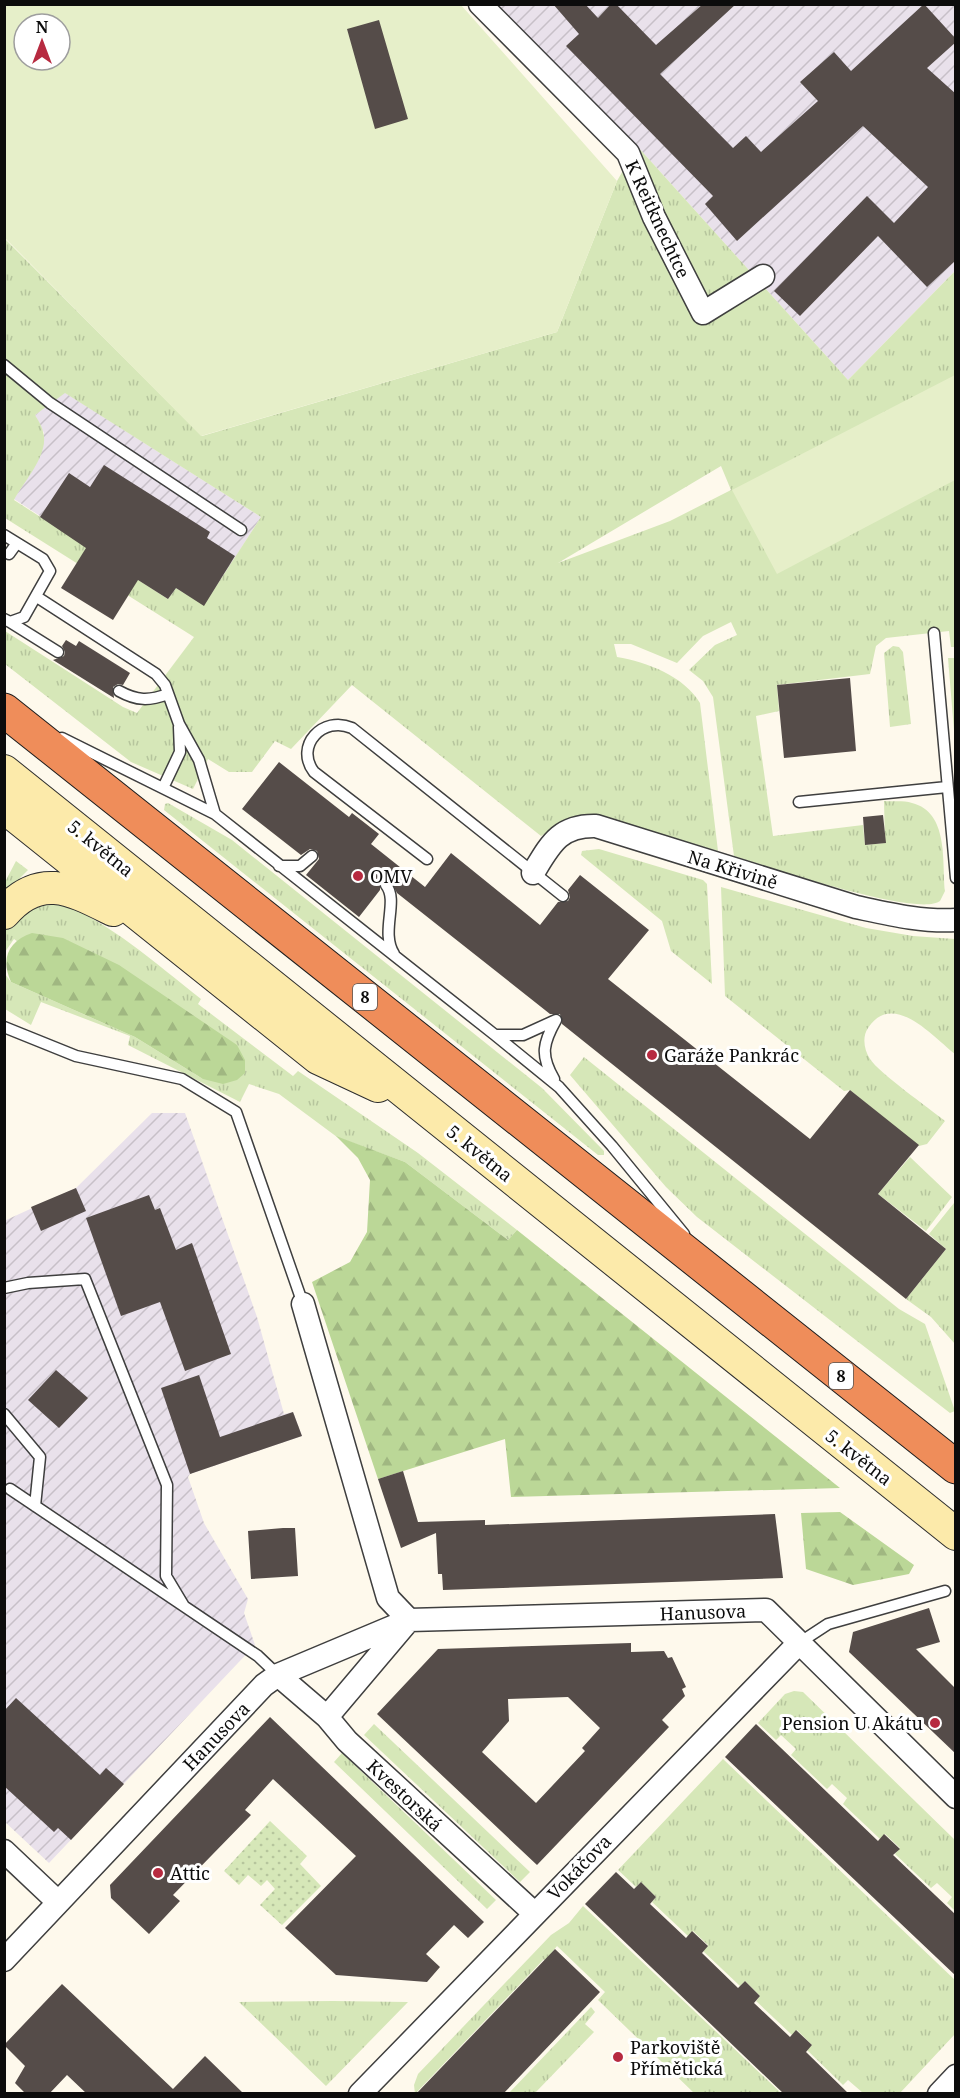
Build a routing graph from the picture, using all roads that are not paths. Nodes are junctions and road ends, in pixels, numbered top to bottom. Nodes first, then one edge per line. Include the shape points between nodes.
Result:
1 (480, 4) edge
2 (763, 276) dead end
3 (4, 365) edge
4 (241, 530) dead end
5 (4, 535) edge
6 (17, 543) junction
7 (9, 555) dead end
8 (37, 597) junction
9 (7, 620) edge
10 (934, 633) dead end
11 (58, 652) dead end
12 (119, 691) dead end
13 (168, 694) junction
14 (4, 709) edge
15 (179, 724) junction
16 (4, 771) edge
17 (947, 787) junction
18 (163, 788) junction
19 (799, 802) dead end
20 (4, 807) edge
21 (215, 813) junction
22 (312, 856) dead end
23 (427, 859) dead end
24 (279, 866) junction
25 (533, 873) junction
26 (956, 878) edge
27 (386, 885) dead end
28 (563, 896) dead end
29 (4, 912) edge
30 (956, 920) edge
31 (162, 934) junction
32 (395, 957) junction
33 (4, 1027) edge
34 (495, 1035) junction
35 (559, 1087) junction
36 (420, 1106) junction
37 (726, 1285) junction
38 (4, 1288) edge
39 (303, 1304) joint
40 (4, 1414) edge
41 (956, 1467) edge
42 (10, 1489) dead end
43 (35, 1506) junction
44 (956, 1534) edge
45 (945, 1591) dead end
46 (184, 1606) junction
47 (409, 1620) junction
48 (799, 1642) junction
49 (278, 1675) junction
50 (327, 1717) junction
51 (956, 1797) edge
52 (4, 1851) edge
53 (58, 1902) junction
54 (534, 1913) junction
55 (4, 1960) edge
56 (956, 2076) edge
57 (370, 2090) edge
58 (939, 2094) edge

1 - 2 street, K Reitknechtce via 628,153 654,217 703,313
3 - 4 lane via 50,403
5 - 6 lane
6 - 7 lane
6 - 8 lane via 48,565 49,576
8 - 9 lane via 24,617
8 - 13 lane via 147,666
9 - 11 lane
10 - 17 lane
12 - 13 lane via 150,701
13 - 15 lane
14 - 18 lane
14 - 37 highway, 8
15 - 18 lane via 180,752
15 - 21 lane via 199,760
16 - 36 main road, 5. května
17 - 19 lane
17 - 26 lane
18 - 21 lane
20 - 31 main road
21 - 24 lane
22 - 24 lane via 300,866
23 - 25 lane via 314,772 308,761 308,747 320,730 334,724 352,728
24 - 32 lane
25 - 28 lane
25 - 30 street, Na Křivině via 550,845 563,833 581,826 596,826 856,907 906,917
27 - 32 lane via 391,896 388,941
29 - 31 main road via 23,895 57,888 79,894
31 - 36 main road via 318,1058
32 - 34 lane
33 - 39 lane via 76,1056 182,1079 236,1112
34 - 35 lane
34 - 35 lane via 523,1035 556,1020 543,1055
35 - 37 lane
36 - 44 main road, 5. května
37 - 41 highway, 8
38 - 46 lane via 85,1279 167,1485 166,1576
39 - 47 street via 388,1598
40 - 43 lane via 40,1457
42 - 43 lane
43 - 46 lane
45 - 48 lane via 828,1624
46 - 49 lane via 258,1656
47 - 48 street, Hanusova via 766,1610
47 - 49 street, Hanusova
47 - 50 street
48 - 51 street, Hanusova
48 - 54 street, Vokáčova
49 - 50 street, Kvestorská
49 - 53 street, Hanusova via 264,1685
50 - 54 street, Kvestorská via 347,1741
52 - 53 street
53 - 55 street, Hanusova
54 - 57 street, Vokáčova
56 - 58 street

